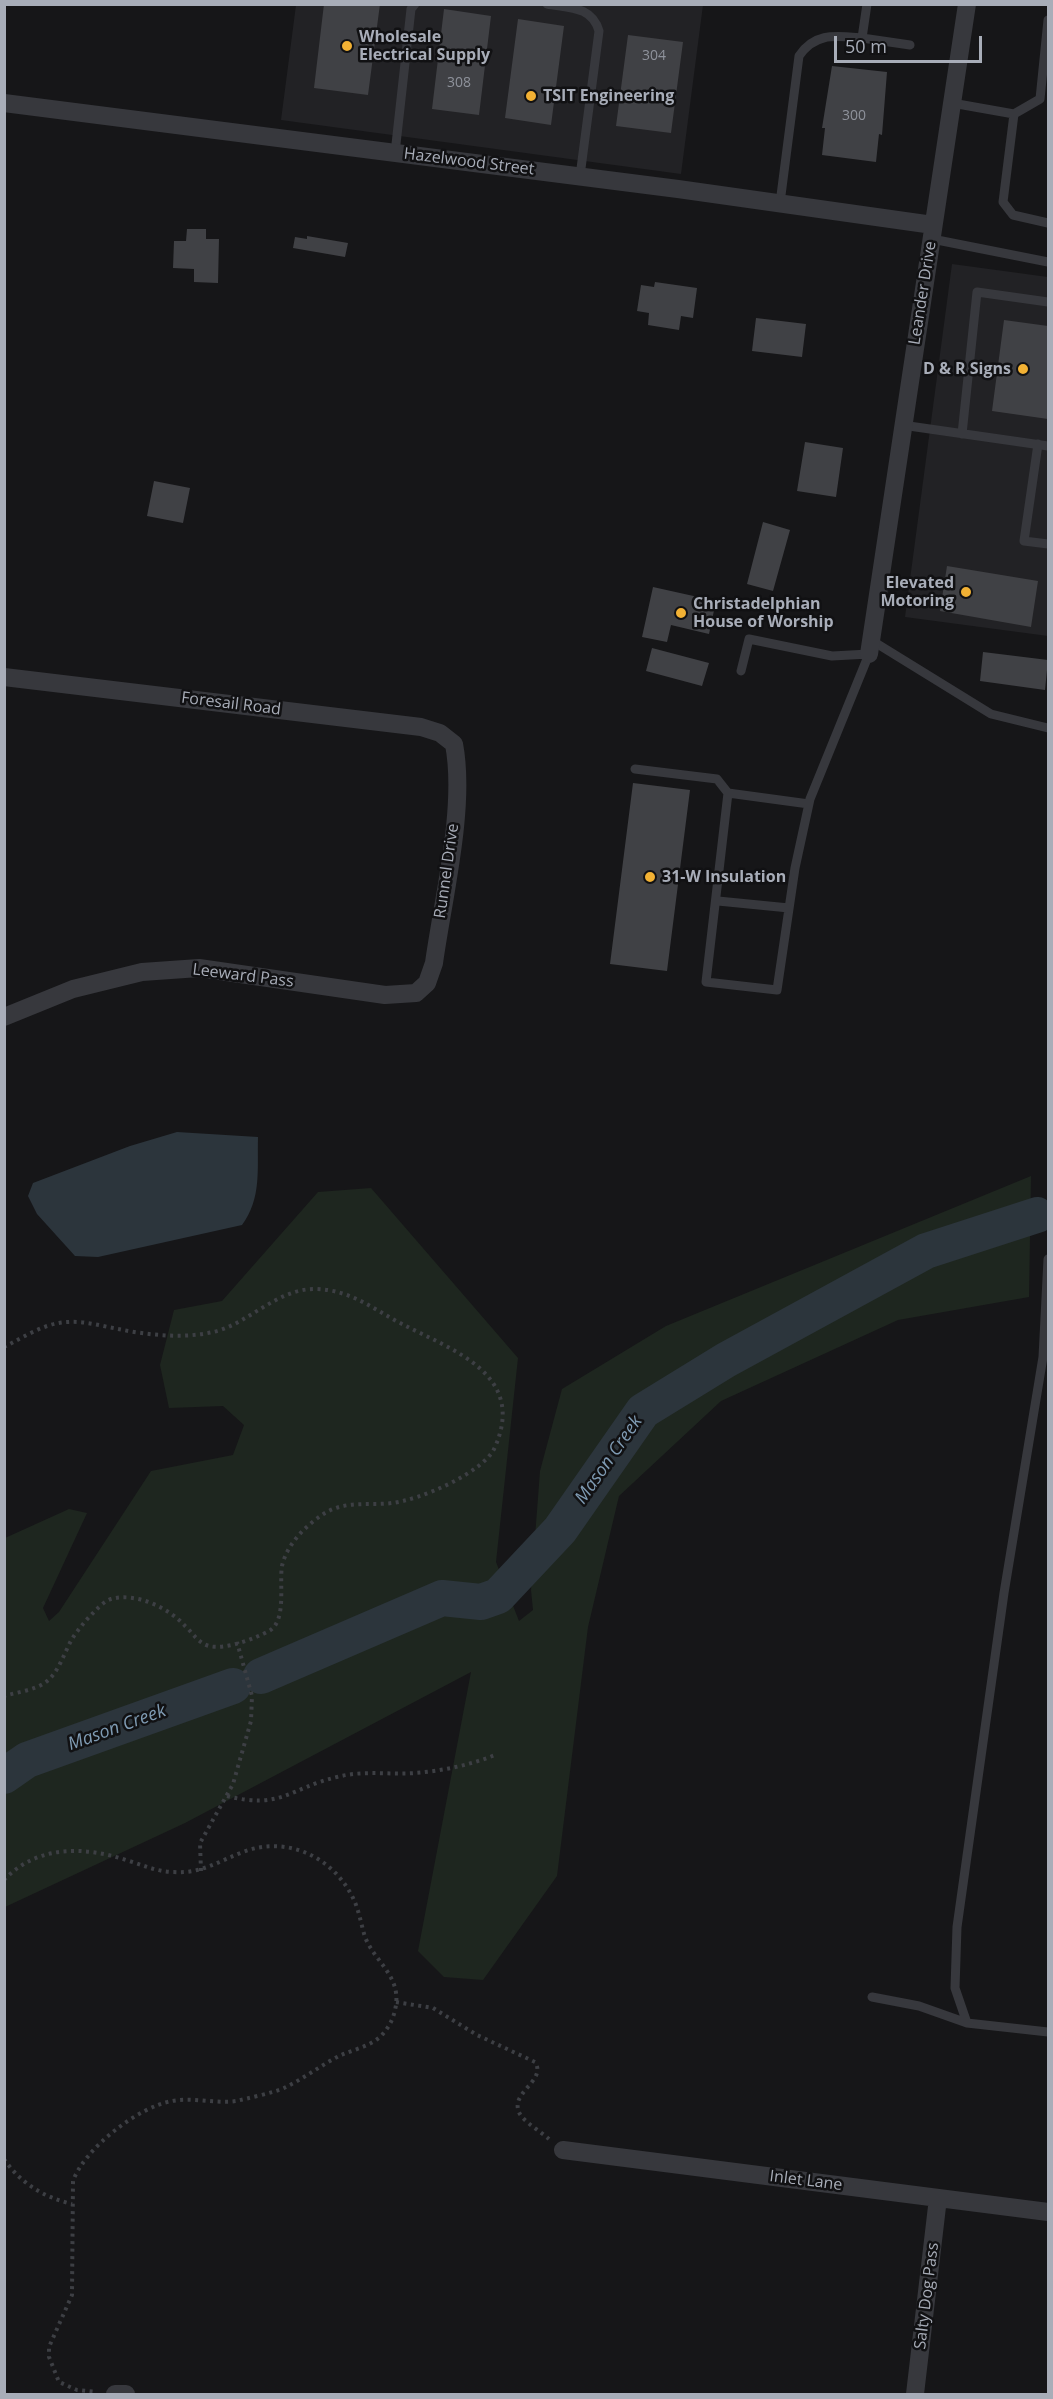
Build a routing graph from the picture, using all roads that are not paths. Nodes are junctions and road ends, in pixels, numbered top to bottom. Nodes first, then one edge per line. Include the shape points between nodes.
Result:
1 (415, 4) edge
2 (547, 4) edge
3 (867, 4) edge
4 (967, 4) edge
5 (1048, 20) edge
6 (862, 38) junction
7 (910, 45) dead end
8 (1040, 99) junction
9 (4, 103) edge
10 (952, 103) junction
11 (1048, 106) edge
12 (1014, 114) junction
13 (395, 153) junction
14 (580, 176) junction
15 (780, 203) junction
16 (1048, 223) edge
17 (932, 232) junction
18 (1048, 261) edge
19 (1048, 302) edge
20 (902, 425) junction
21 (963, 434) junction
22 (1038, 444) junction
23 (1048, 446) edge
24 (1048, 544) edge
25 (870, 647) junction
26 (741, 671) dead end
27 (4, 677) edge
28 (1048, 728) edge
29 (454, 744) joint
30 (635, 769) dead end
31 (728, 793) junction
32 (809, 804) junction
33 (718, 901) junction
34 (789, 908) junction
35 (416, 993) joint
36 (4, 1017) edge
37 (1048, 1259) edge
38 (872, 1997) dead end
39 (967, 2023) junction
40 (1048, 2032) edge
41 (563, 2150) road end
42 (939, 2198) junction
43 (1048, 2212) edge
44 (915, 2394) edge

1 - 13 lane via 411,9
2 - 14 lane via 585,10 597,22 599,31
3 - 6 lane
4 - 10 street, Leander Drive
5 - 8 lane
6 - 7 lane
6 - 15 lane via 825,36 812,40 799,57
8 - 11 lane
8 - 12 lane
9 - 13 street, Hazelwood Street
10 - 12 lane
10 - 17 street, Leander Drive
12 - 16 lane via 1003,202 1013,215
13 - 14 street, Hazelwood Street
14 - 15 street, Hazelwood Street
15 - 17 street, Hazelwood Street
17 - 18 lane
17 - 20 street, Leander Drive
19 - 21 lane via 977,292
20 - 21 lane
20 - 25 street, Leander Drive
21 - 22 lane
22 - 23 lane
22 - 24 lane via 1024,541
25 - 26 lane via 832,656 749,639
25 - 28 lane via 991,714
25 - 32 lane
27 - 29 street, Foresail Road via 421,727 440,733
29 - 35 street, Runnel Drive via 459,768 458,797 435,951 427,983
30 - 31 lane via 717,779
31 - 32 lane
31 - 33 lane
32 - 34 lane
33 - 34 lane
33 - 34 lane via 706,982 777,990
35 - 36 street, Leeward Pass via 385,994 199,968 142,972 72,989
37 - 39 lane via 1043,1357 1004,1593 957,1927 955,1988
38 - 39 lane via 919,2006
39 - 40 lane
41 - 42 street, Inlet Lane
42 - 43 street, Inlet Lane
42 - 44 street, Salty Dog Pass

